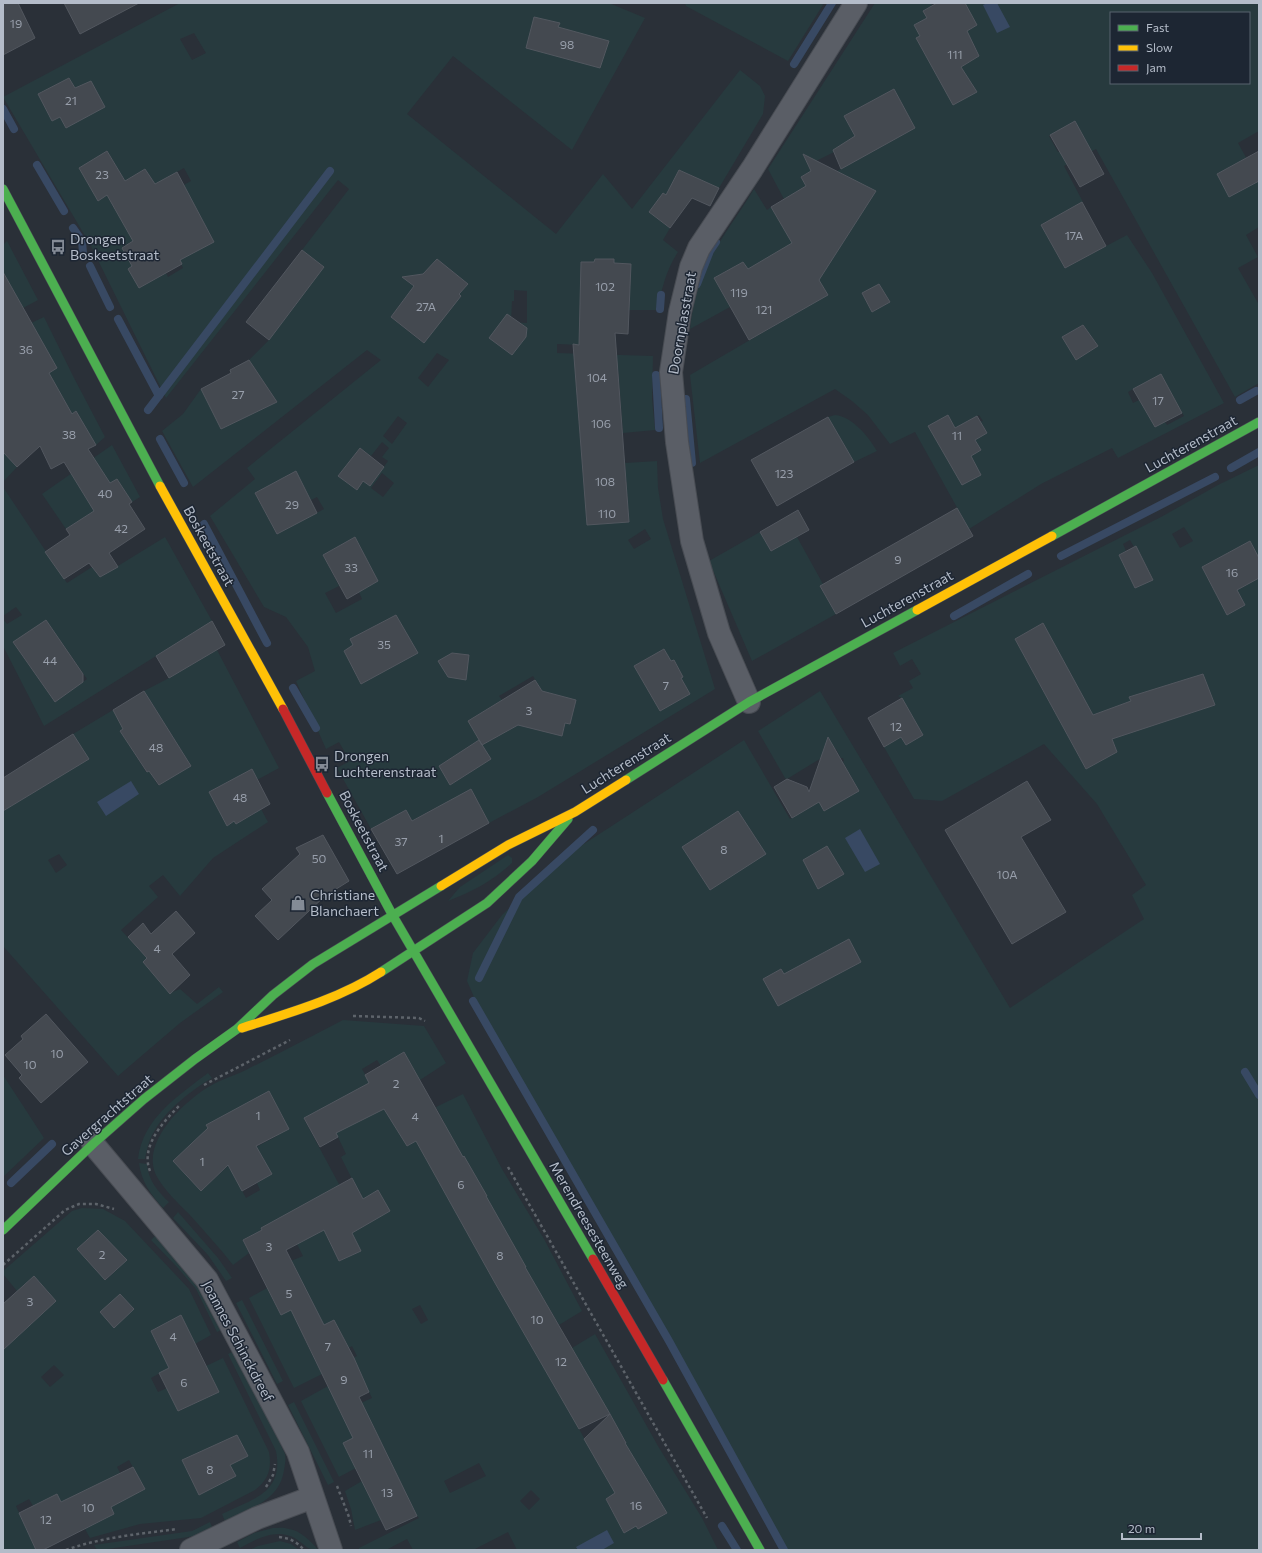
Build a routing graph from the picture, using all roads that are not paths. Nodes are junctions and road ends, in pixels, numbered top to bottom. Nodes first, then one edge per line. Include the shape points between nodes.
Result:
1 (856, 3) edge
2 (3, 189) edge
3 (1259, 422) edge
4 (749, 702) junction
5 (575, 812) junction
6 (393, 916) junction
7 (413, 951) junction
8 (237, 1029) junction
9 (94, 1144) junction
10 (3, 1230) edge
11 (312, 1497) junction
12 (191, 1550) edge
13 (331, 1550) edge
14 (760, 1550) edge

1 - 4 street, Doornplasstraat via 752,170 699,248 691,267 680,312 671,372 677,442 692,541 719,633
2 - 6 street, Boskeetstraat via 132,436
3 - 4 street, Luchterenstraat
4 - 5 street, Luchterenstraat
5 - 6 street, Luchterenstraat via 508,845
5 - 7 street, Luchterenstraat via 532,861 486,903
6 - 7 street, Merendreesesteenweg
6 - 8 street, Gavergrachtstraat via 313,964
7 - 8 street, Gavergrachtstraat via 362,984 299,1010
7 - 14 street, Merendreesesteenweg
8 - 9 street, Gavergrachtstraat via 144,1099
9 - 10 street, Gavergrachtstraat
9 - 11 street, Joannes Schinckdreef via 207,1280 298,1452
11 - 12 street via 258,1518
11 - 13 street, Joannes Schinckdreef

